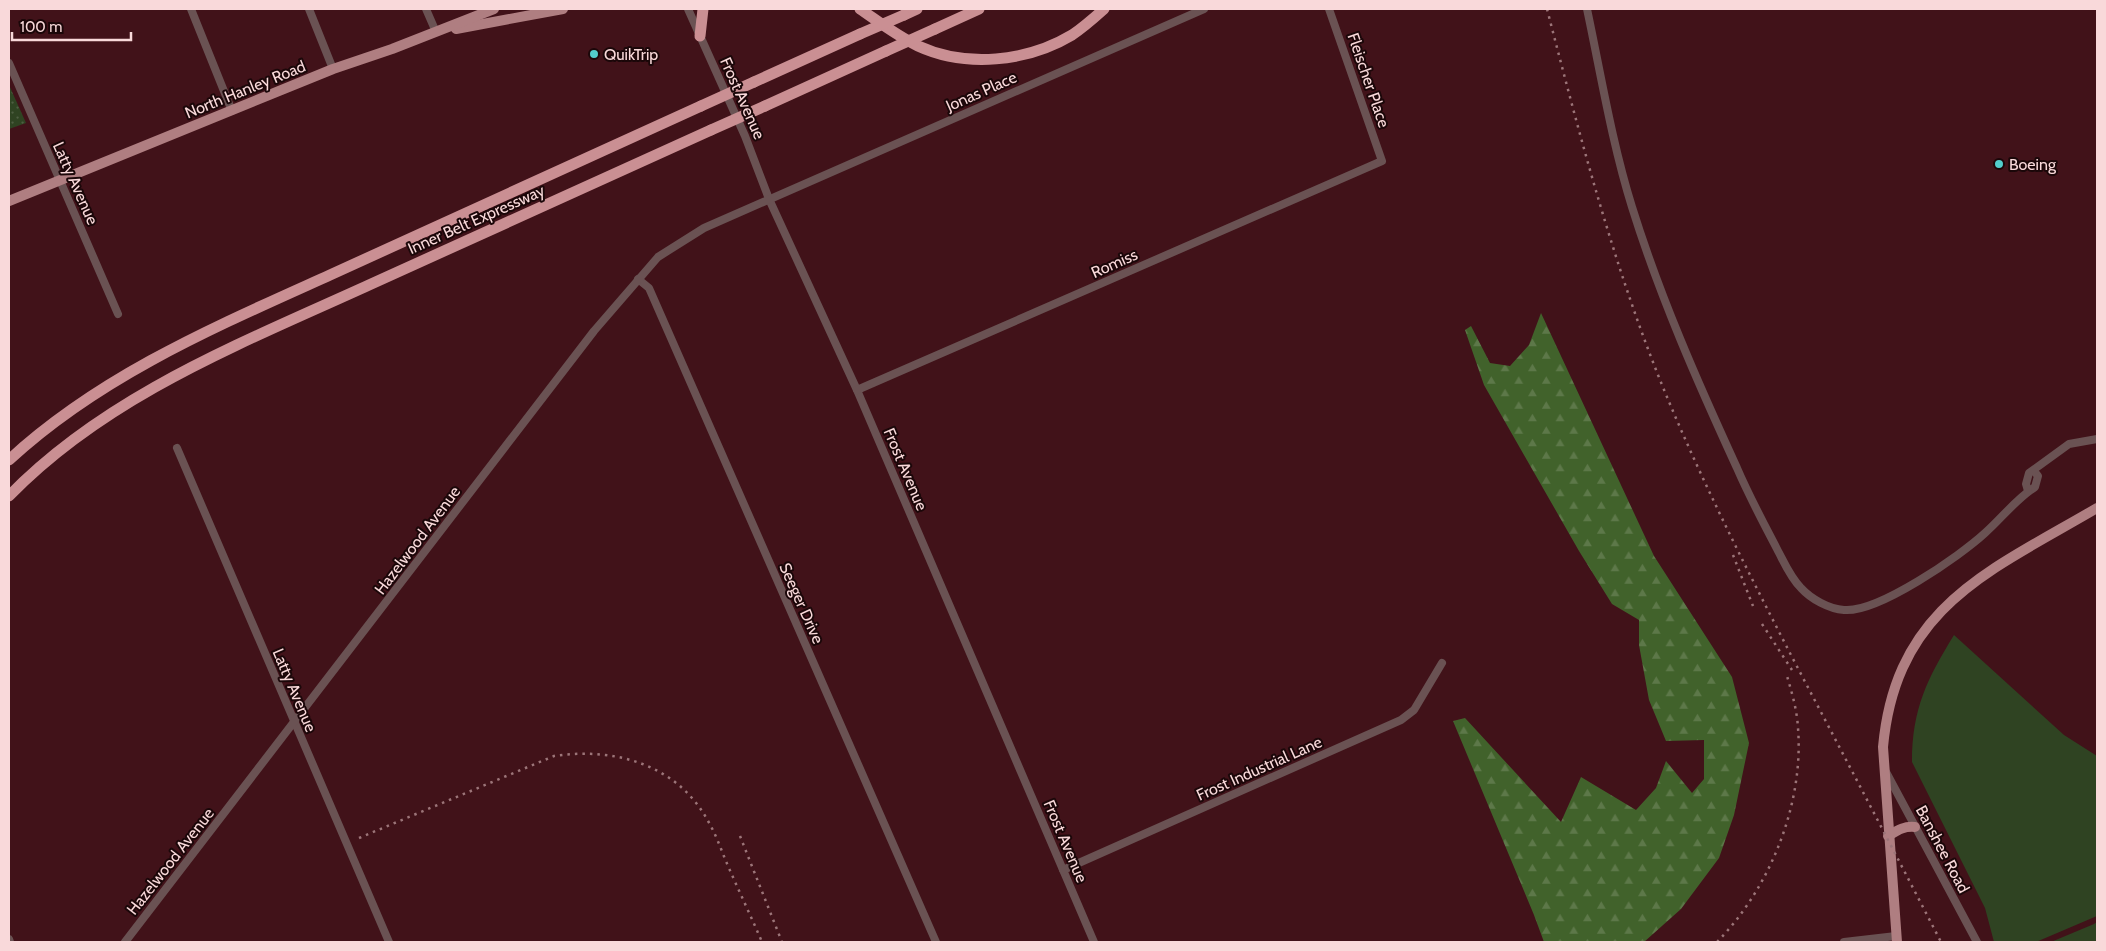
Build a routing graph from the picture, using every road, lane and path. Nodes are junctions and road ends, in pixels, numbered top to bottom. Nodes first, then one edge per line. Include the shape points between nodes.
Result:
1 (191, 9) edge
2 (309, 9) edge
3 (426, 9) edge
4 (494, 9) edge
5 (563, 9) edge
6 (684, 9) edge
7 (703, 9) edge
8 (860, 9) edge
9 (917, 9) edge
10 (979, 9) edge
11 (1104, 9) edge
12 (1204, 9) edge
13 (1329, 9) edge
14 (1587, 9) edge
15 (690, 13) edge
16 (436, 32) junction
17 (700, 36) junction
18 (9, 63) edge
19 (333, 69) junction
20 (232, 111) junction
21 (1382, 161) joint
22 (60, 180) junction
23 (769, 199) junction
24 (9, 201) edge
25 (638, 279) junction
26 (118, 314) dead end
27 (857, 390) junction
28 (2097, 438) edge
29 (177, 448) dead end
30 (9, 460) edge
31 (9, 496) edge
32 (2097, 508) edge
33 (1442, 663) dead end
34 (294, 723) junction
35 (1884, 768) junction
36 (1916, 827) junction
37 (1888, 836) junction
38 (1062, 870) junction
39 (1896, 939) edge
40 (125, 942) edge
41 (389, 942) edge
42 (936, 942) edge
43 (1094, 942) edge
44 (1844, 942) edge
45 (1977, 942) edge

1 - 20 street
2 - 19 street
3 - 16 street
4 - 16 main road, North Hanley Road
5 - 16 main road
6 - 15 street
7 - 17 highway
8 - 11 highway via 918,46 960,57 989,59 1018,56 1044,48 1071,35
9 - 30 highway, Inner Belt Expressway, bridge via 268,302 178,346 84,399
10 - 31 highway, Inner Belt Expressway, bridge via 262,333 167,380 84,431
12 - 23 street, Jonas Place
13 - 21 street, Fleischer Place
14 - 28 street via 1632,206 1678,337 1750,498 1800,588 1829,606 1844,610 1864,608 1943,566 2035,487 2038,476 2034,471 2069,444
15 - 17 street, Frost Avenue
16 - 19 main road, North Hanley Road
17 - 23 street, Frost Avenue
18 - 22 street, Latty Avenue
19 - 20 main road, North Hanley Road
20 - 22 main road, North Hanley Road
21 - 27 street, Romiss
22 - 24 main road, North Hanley Road
22 - 26 street, Latty Avenue
23 - 25 street, Hazelwood Avenue via 679,242 658,257
23 - 27 street, Frost Avenue
25 - 34 street, Hazelwood Avenue via 588,339
25 - 42 street, Seeger Drive via 649,288
27 - 38 street, Frost Avenue
29 - 34 street, Latty Avenue
32 - 35 main road via 1979,578 1954,597 1926,627 1903,664 1892,694 1883,746
33 - 38 street, Frost Industrial Lane via 1414,710 1401,720
34 - 40 street, Hazelwood Avenue
34 - 41 street, Latty Avenue
35 - 36 street, Banshee Road
35 - 37 main road
36 - 37 main road via 1907,826
36 - 45 street, Banshee Road
37 - 39 main road
38 - 43 street, Frost Avenue
39 - 44 street

